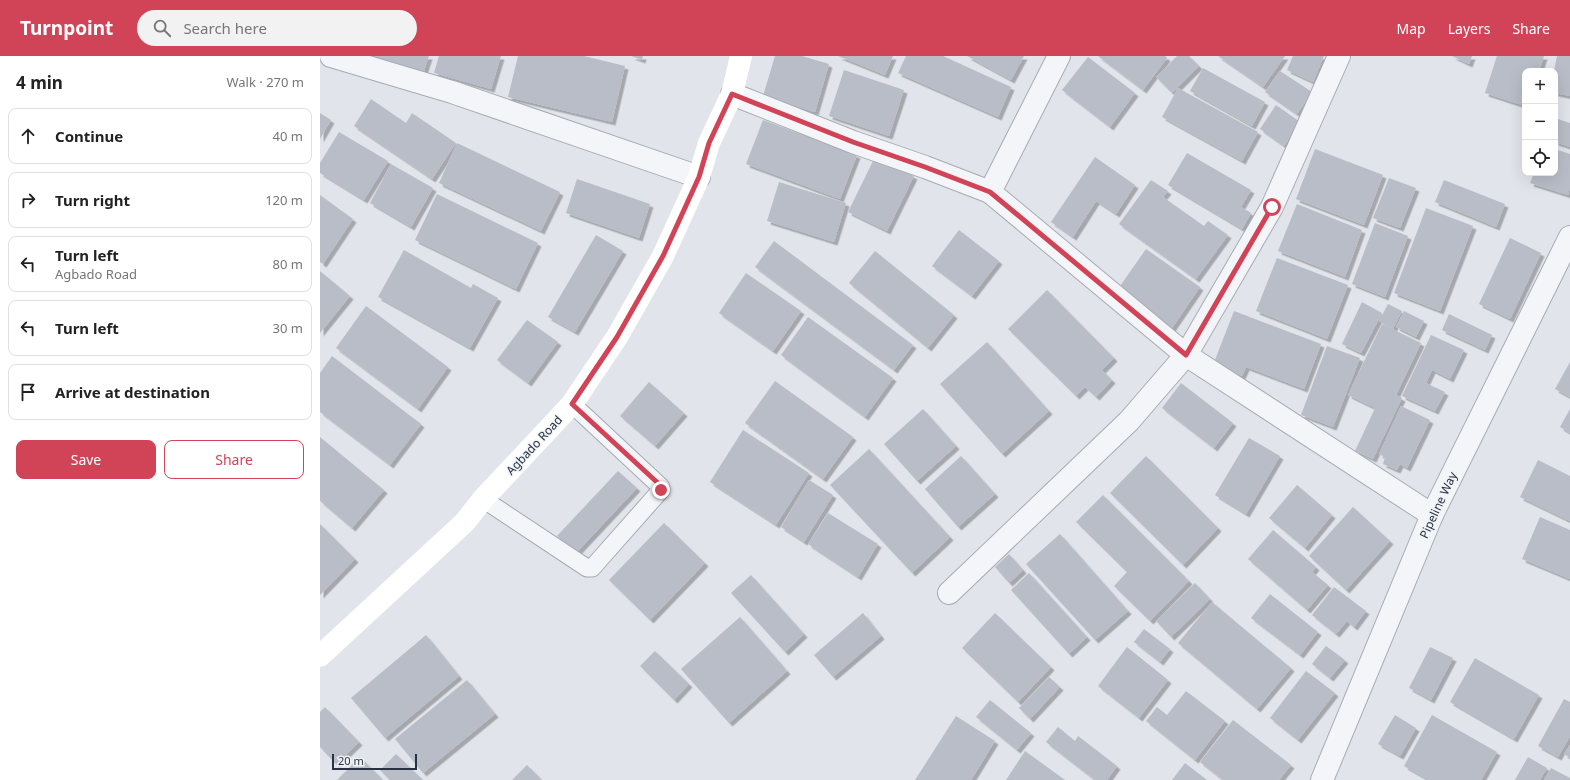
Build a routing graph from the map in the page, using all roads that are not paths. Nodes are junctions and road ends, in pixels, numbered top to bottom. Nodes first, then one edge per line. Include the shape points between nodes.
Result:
1 (331, 56) edge
2 (741, 56) edge
3 (1059, 56) edge
4 (1339, 56) edge
5 (732, 94) junction
6 (699, 177) junction
7 (990, 192) junction
8 (1570, 237) edge
9 (1186, 355) junction
10 (572, 404) junction
11 (484, 499) junction
12 (1432, 515) junction
13 (949, 593) dead end
14 (320, 656) edge
15 (1322, 780) edge

1 - 6 street via 452,92
2 - 5 main road, Agbado Road
3 - 7 street
4 - 9 street via 1272,207
5 - 6 main road, Agbado Road via 709,143
5 - 7 street
6 - 10 main road, Agbado Road via 663,256 617,337
7 - 9 street
8 - 12 street, Pipeline Way
9 - 12 street
9 - 13 street via 1129,421
10 - 11 main road, Agbado Road
10 - 11 lane via 661,487 592,568 587,568
11 - 14 main road, Agbado Road via 465,522
12 - 15 street, Pipeline Way

